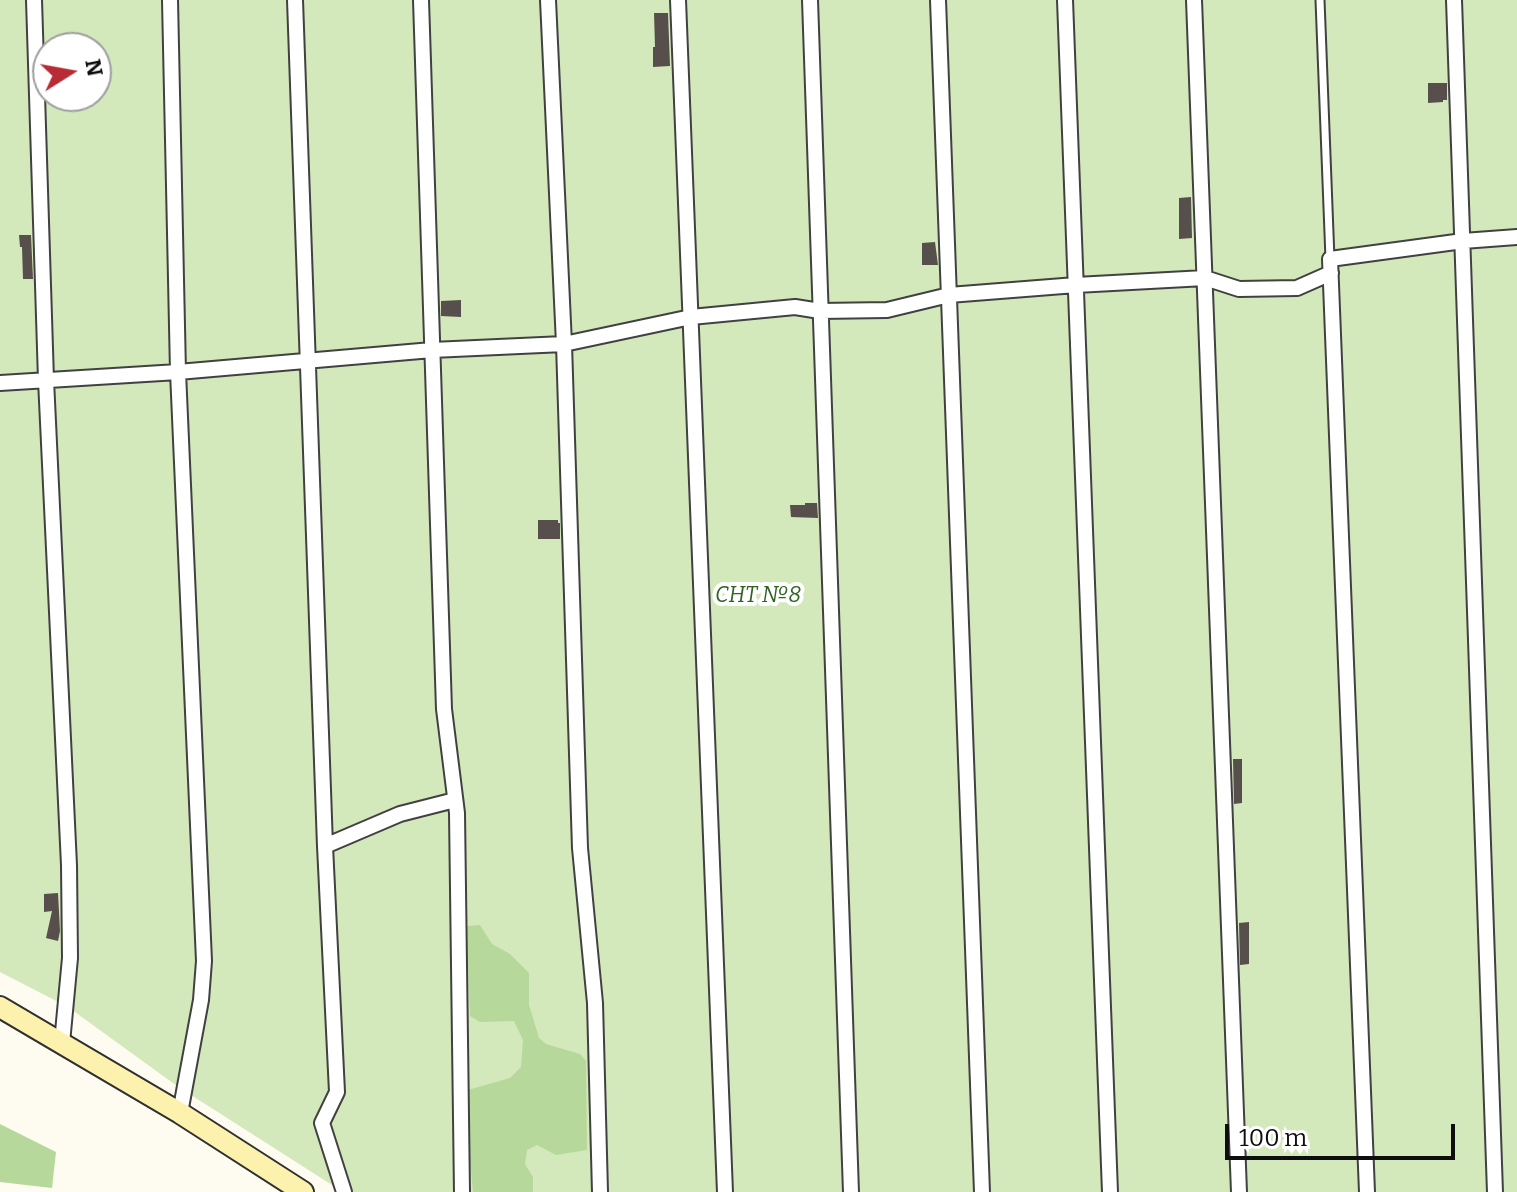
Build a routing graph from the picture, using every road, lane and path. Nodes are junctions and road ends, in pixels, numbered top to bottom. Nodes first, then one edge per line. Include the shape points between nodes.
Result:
1 (34, 0) edge
2 (170, 0) edge
3 (295, 0) edge
4 (421, 0) edge
5 (548, 0) edge
6 (678, 0) edge
7 (810, 0) edge
8 (938, 0) edge
9 (1065, 0) edge
10 (1194, 0) edge
11 (1320, 0) edge
12 (1454, 0) edge
13 (1517, 237) edge
14 (1463, 241) junction
15 (1330, 266) junction
16 (1205, 278) junction
17 (1076, 285) junction
18 (949, 295) junction
19 (820, 311) junction
20 (691, 317) junction
21 (564, 344) junction
22 (432, 350) junction
23 (309, 361) junction
24 (178, 372) junction
25 (46, 380) junction
26 (0, 383) edge
27 (455, 800) junction
28 (325, 846) junction
29 (0, 1007) edge
30 (62, 1043) junction
31 (180, 1113) junction
32 (303, 1192) edge
33 (344, 1192) edge
34 (462, 1192) edge
35 (600, 1192) edge
36 (725, 1192) edge
37 (851, 1192) edge
38 (982, 1192) edge
39 (1110, 1192) edge
40 (1239, 1192) edge
41 (1367, 1192) edge
42 (1495, 1192) edge

1 - 25 street
2 - 24 street
3 - 23 street
4 - 22 street
5 - 21 street
6 - 20 street
7 - 19 street
8 - 18 street
9 - 17 street
10 - 16 street
11 - 15 lane
12 - 14 street
13 - 14 street
14 - 15 street
14 - 42 street
15 - 16 street via 1297,288 1239,289
15 - 41 street
16 - 17 street
16 - 40 street
17 - 18 street
17 - 39 street
18 - 19 street via 887,310
18 - 38 street
19 - 20 street via 795,307
19 - 37 street
20 - 21 street
20 - 36 street
21 - 22 street
21 - 35 street via 580,848 595,1003
22 - 23 street
22 - 27 street via 444,709
23 - 24 street
23 - 28 street
24 - 25 street
24 - 31 street via 204,961
25 - 26 street
25 - 30 street via 69,865 70,958
27 - 28 street via 400,814
27 - 34 street
28 - 33 street via 337,1092 322,1123
29 - 30 main road
30 - 31 main road
31 - 32 main road

